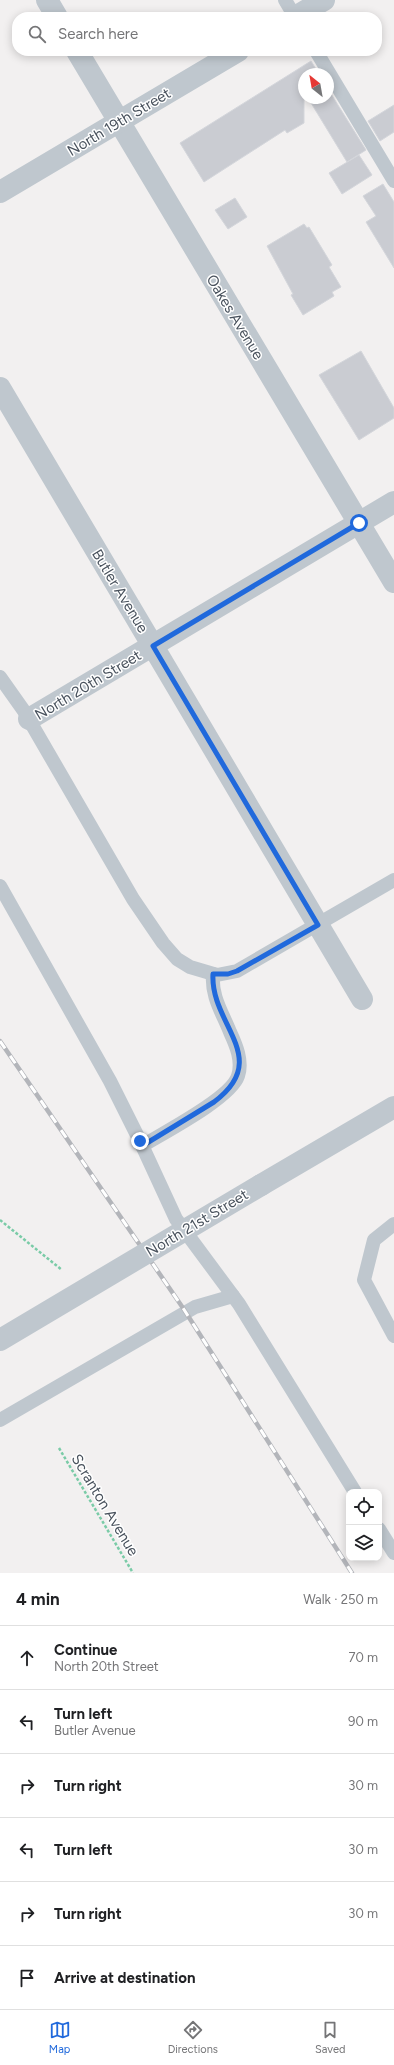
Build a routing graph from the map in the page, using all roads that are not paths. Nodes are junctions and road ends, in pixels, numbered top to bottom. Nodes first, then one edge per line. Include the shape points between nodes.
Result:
1 (46, 0) edge
2 (285, 0) edge
3 (324, 0) edge
4 (54, 12) edge
5 (292, 12) edge
6 (304, 12) edge
7 (80, 56) edge
8 (230, 56) edge
9 (319, 56) edge
10 (119, 122) junction
11 (394, 181) edge
12 (0, 192) edge
13 (0, 388) edge
14 (394, 502) edge
15 (359, 523) junction
16 (394, 582) edge
17 (153, 646) junction
18 (0, 677) edge
19 (29, 720) junction
20 (394, 880) edge
21 (0, 886) edge
22 (318, 925) junction
23 (213, 974) junction
24 (362, 999) dead end
25 (394, 1107) edge
26 (142, 1146) junction
27 (394, 1224) edge
28 (233, 1296) junction
29 (394, 1336) edge
30 (0, 1340) edge
31 (0, 1420) edge
32 (353, 1489) edge
33 (382, 1534) edge
34 (394, 1553) edge

1 - 4 street
2 - 5 lane
3 - 6 street
7 - 10 street, Oakes Avenue
8 - 10 street, North 19th Street
9 - 11 lane
10 - 12 street, North 19th Street
10 - 15 street, Oakes Avenue
13 - 17 street, Butler Avenue
14 - 15 street, North 20th Street
15 - 16 street, Oakes Avenue
15 - 17 street, North 20th Street
17 - 19 street, North 20th Street
17 - 22 street, Butler Avenue
18 - 19 lane
19 - 23 lane via 133,899 163,943 177,959 190,967
20 - 22 lane
21 - 26 lane via 110,1081
22 - 23 lane via 237,971
22 - 24 street, Butler Avenue
23 - 26 lane via 213,991 237,1048 238,1075 225,1094
25 - 30 street, North 21st Street, bridge
26 - 28 lane via 176,1219
27 - 29 lane via 374,1240 364,1280
28 - 31 lane via 195,1307
28 - 32 lane
33 - 34 lane

